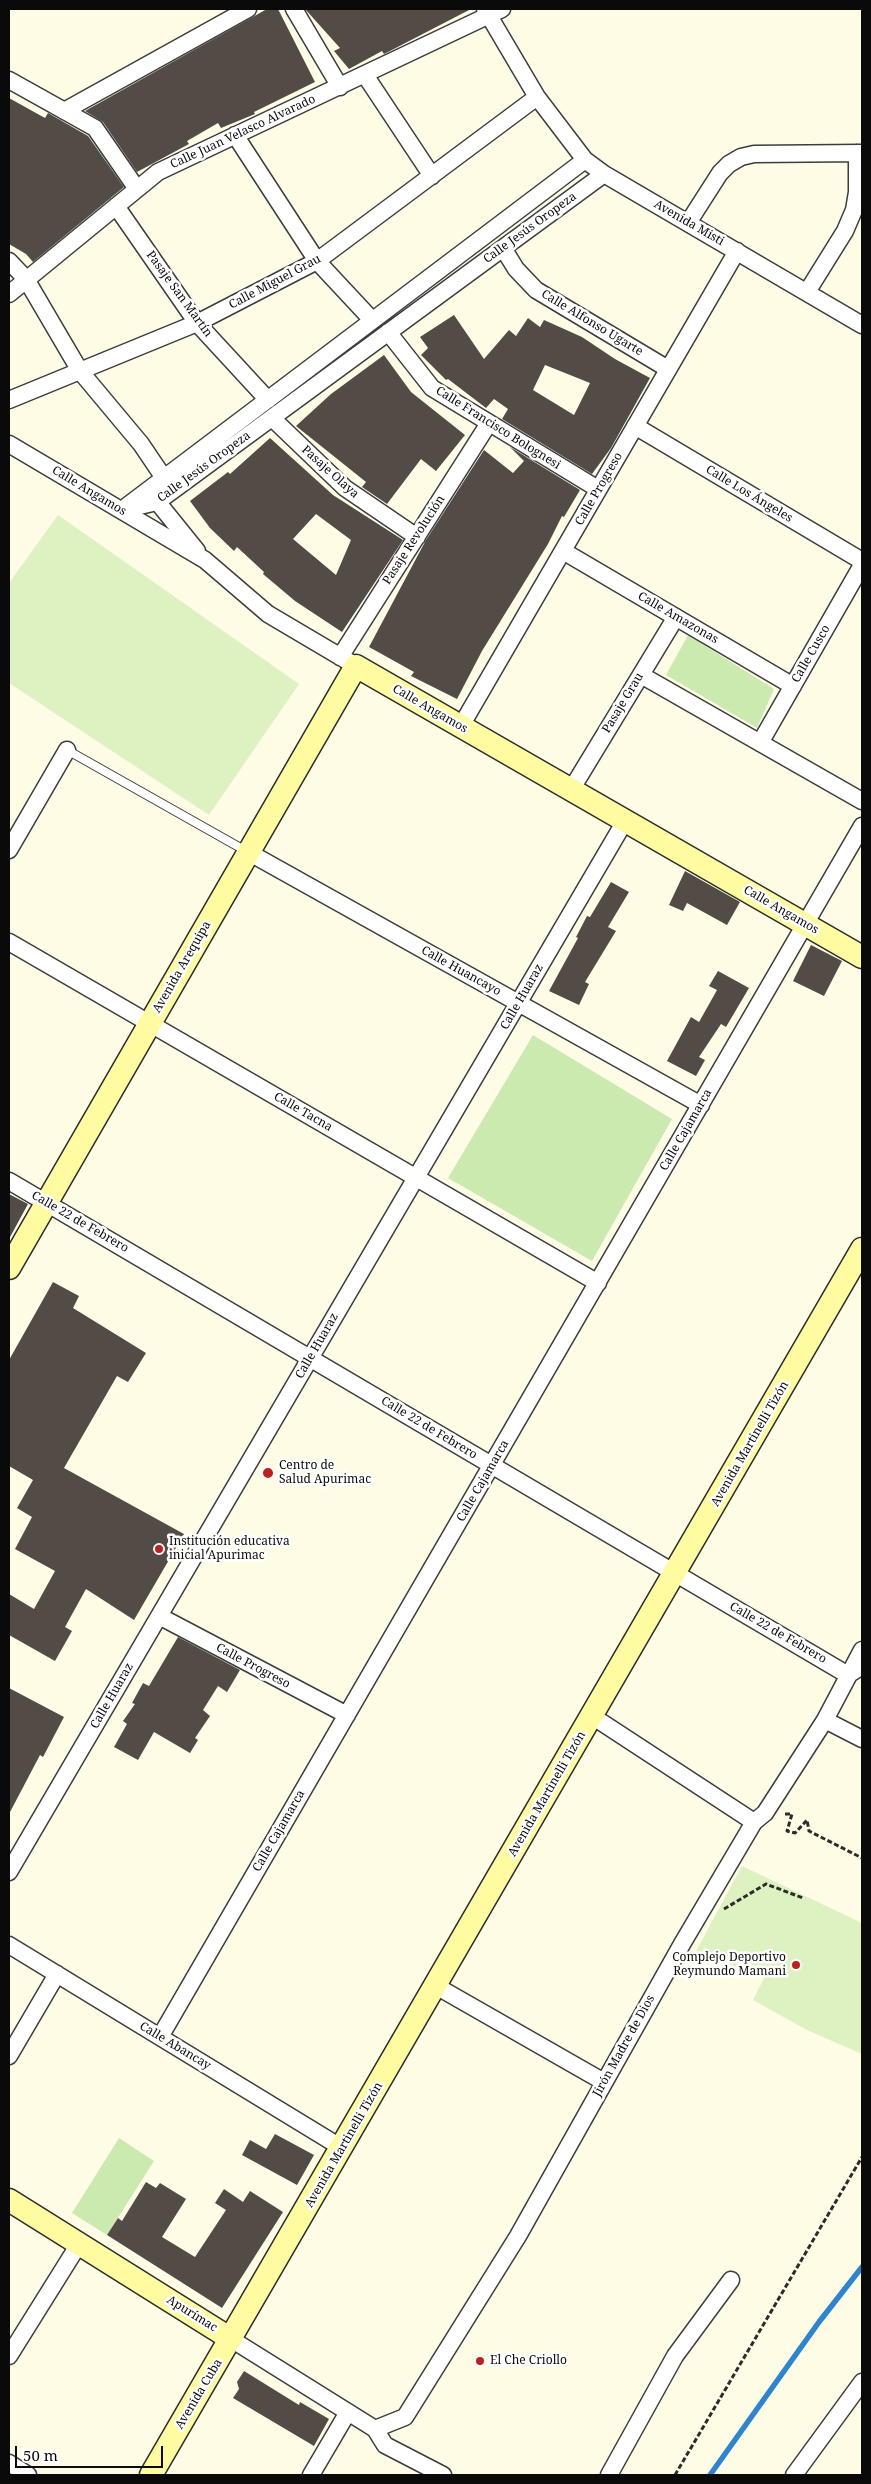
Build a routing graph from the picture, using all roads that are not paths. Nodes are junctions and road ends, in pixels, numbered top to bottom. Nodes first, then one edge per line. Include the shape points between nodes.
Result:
1 (248, 9) edge
2 (294, 9) edge
3 (492, 11) edge
4 (365, 75) junction
5 (9, 80) edge
6 (340, 86) junction
7 (537, 97) junction
8 (64, 111) junction
9 (235, 135) junction
10 (859, 153) edge
11 (585, 160) junction
12 (604, 174) junction
13 (432, 176) junction
14 (137, 188) junction
15 (116, 206) junction
16 (688, 223) junction
17 (503, 248) junction
18 (737, 251) junction
19 (9, 261) edge
20 (317, 261) junction
21 (26, 279) junction
22 (807, 292) junction
23 (9, 294) edge
24 (372, 320) junction
25 (197, 323) junction
26 (862, 324) edge
27 (388, 332) junction
28 (668, 369) junction
29 (80, 371) junction
30 (9, 400) edge
31 (268, 400) junction
32 (272, 418) junction
33 (488, 423) junction
34 (635, 426) junction
35 (9, 444) edge
36 (164, 478) junction
37 (598, 490) junction
38 (153, 496) junction
39 (122, 510) junction
40 (417, 537) junction
41 (563, 551) junction
42 (205, 560) junction
43 (862, 563) edge
44 (676, 617) junction
45 (348, 661) junction
46 (641, 674) junction
47 (793, 686) junction
48 (461, 726) junction
49 (760, 743) junction
50 (67, 750) joint
51 (571, 790) junction
52 (862, 801) edge
53 (625, 821) junction
54 (862, 826) edge
55 (9, 850) edge
56 (248, 852) junction
57 (805, 924) junction
58 (9, 942) edge
59 (862, 957) edge
60 (519, 1003) junction
61 (150, 1024) junction
62 (700, 1105) junction
63 (416, 1178) junction
64 (9, 1181) edge
65 (46, 1203) junction
66 (862, 1249) edge
67 (9, 1268) edge
68 (598, 1283) junction
69 (310, 1358) junction
70 (492, 1465) junction
71 (675, 1573) junction
72 (159, 1616) junction
73 (862, 1650) edge
74 (862, 1666) edge
75 (848, 1675) junction
76 (347, 1715) junction
77 (592, 1716) junction
78 (825, 1720) junction
79 (862, 1739) edge
80 (759, 1817) junction
81 (9, 1872) edge
82 (9, 1945) edge
83 (57, 1974) junction
84 (436, 1986) junction
85 (160, 2037) junction
86 (9, 2056) edge
87 (604, 2082) junction
88 (342, 2148) junction
89 (9, 2200) edge
90 (78, 2244) junction
91 (731, 2280) dead end
92 (231, 2339) junction
93 (9, 2356) edge
94 (862, 2382) edge
95 (348, 2412) junction
96 (375, 2429) junction
97 (9, 2463) edge
98 (28, 2475) edge
99 (151, 2475) edge
100 (311, 2475) edge
101 (443, 2475) edge
102 (609, 2475) edge
103 (794, 2475) edge

1 - 8 street
2 - 6 street
3 - 4 street, Calle Juan Velasco Alvarado
3 - 7 street, Avenida Misti
4 - 6 street, Calle Juan Velasco Alvarado
4 - 13 street
5 - 8 street
6 - 9 street, Calle Juan Velasco Alvarado
7 - 11 street, Avenida Misti
7 - 13 street, Calle Miguel Grau
8 - 14 street via 95,128
9 - 14 street, Calle Juan Velasco Alvarado via 158,172
9 - 20 street
10 - 16 street via 754,154 741,157 720,173
10 - 22 street via 854,210 846,231
11 - 12 street, Avenida Misti
11 - 24 street, Calle Jesús Oropeza
12 - 16 street, Avenida Misti
12 - 17 street, Calle Jesús Oropeza
13 - 20 street, Calle Miguel Grau
14 - 15 street, Calle Juan Velasco Alvarado
15 - 21 street, Calle Juan Velasco Alvarado
15 - 25 street, Pasaje San Martín
16 - 18 street, Avenida Misti
17 - 27 street, Calle Jesús Oropeza
17 - 28 street, Calle Alfonso Ugarte via 516,269 536,290
18 - 22 street, Avenida Misti
18 - 28 street, Calle Progreso
19 - 21 street
20 - 24 street
20 - 25 street, Calle Miguel Grau
21 - 23 street, Calle Juan Velasco Alvarado
21 - 29 street
22 - 26 street, Avenida Misti
24 - 31 street, Calle Jesús Oropeza
25 - 29 street, Calle Miguel Grau
25 - 31 street, Pasaje San Martín
27 - 32 street, Calle Jesús Oropeza
27 - 33 street, Calle Francisco Bolognesi via 432,388
28 - 34 street, Calle Progreso
29 - 30 street, Calle Miguel Grau
29 - 36 street via 141,444
31 - 36 street, Calle Jesús Oropeza
32 - 38 street, Calle Jesús Oropeza
32 - 40 street, Pasaje Olaya via 345,488
33 - 37 street, Calle Francisco Bolognesi
33 - 40 street, Pasaje Revolución
34 - 37 street, Calle Progreso
34 - 43 street, Calle Los Ángeles
35 - 39 street, Calle Angamos
36 - 38 street, Calle Jesús Oropeza
37 - 41 street, Calle Progreso
38 - 39 street, Calle Jesús Oropeza
38 - 42 street
39 - 42 street, Calle Angamos
40 - 45 street, Pasaje Revolución
41 - 44 street, Calle Amazonas
41 - 48 street, Calle Progreso
42 - 45 street, Calle Angamos via 268,614
43 - 47 street, Calle Cusco
44 - 46 street, Pasaje Grau
44 - 47 street, Calle Amazonas
45 - 48 street, Calle Angamos
45 - 56 street, Avenida Arequipa
46 - 49 street
46 - 51 street, Pasaje Grau
47 - 49 street, Calle Cusco
48 - 51 street, Calle Angamos
49 - 52 street
50 - 55 street
50 - 56 lane
51 - 53 street, Calle Angamos
53 - 57 street, Calle Angamos
53 - 60 street, Calle Huaraz
54 - 57 street, Calle Cajamarca
56 - 60 street, Calle Huancayo
56 - 61 street, Avenida Arequipa
57 - 59 street, Calle Angamos
57 - 62 street, Calle Cajamarca
58 - 61 street, Calle Tacna
60 - 62 street, Calle Huancayo
60 - 63 street, Calle Huaraz
61 - 63 street, Calle Tacna
61 - 65 street, Avenida Arequipa
62 - 68 street, Calle Cajamarca
63 - 68 street, Calle Tacna
63 - 69 street, Calle Huaraz
64 - 65 street, Calle 22 de Febrero
65 - 67 street, Avenida Arequipa
65 - 69 street, Calle 22 de Febrero
66 - 71 street, Avenida Martinelli Tizón
68 - 70 street, Calle Cajamarca
69 - 70 street, Calle 22 de Febrero
69 - 72 street, Calle Huaraz
70 - 71 street, Calle 22 de Febrero
70 - 76 street, Calle Cajamarca
71 - 75 street, Calle 22 de Febrero
71 - 77 street, Avenida Martinelli Tizón
72 - 76 street, Calle Progreso
72 - 81 street, Calle Huaraz
73 - 75 street, Jirón Madre de Dios
74 - 75 street
75 - 78 street, Jirón Madre de Dios
76 - 85 street, Calle Cajamarca
77 - 80 street
77 - 84 street, Avenida Martinelli Tizón
78 - 79 street
78 - 80 street, Jirón Madre de Dios
80 - 87 street, Jirón Madre de Dios
82 - 83 street, Calle Abancay
83 - 85 street, Calle Abancay
83 - 86 street
84 - 87 street
84 - 88 street, Avenida Martinelli Tizón
85 - 88 street, Calle Abancay
87 - 96 street, Jirón Madre de Dios via 518,2236 405,2417
88 - 92 street, Avenida Martinelli Tizón
89 - 90 street, Apurímac
90 - 92 street, Apurímac
90 - 93 street
91 - 102 street via 675,2356
92 - 95 street, Apurímac
92 - 99 street, Avenida Cuba
94 - 103 street
95 - 96 street, Apurímac
95 - 100 street
96 - 101 street, Apurímac via 385,2445
97 - 98 street

